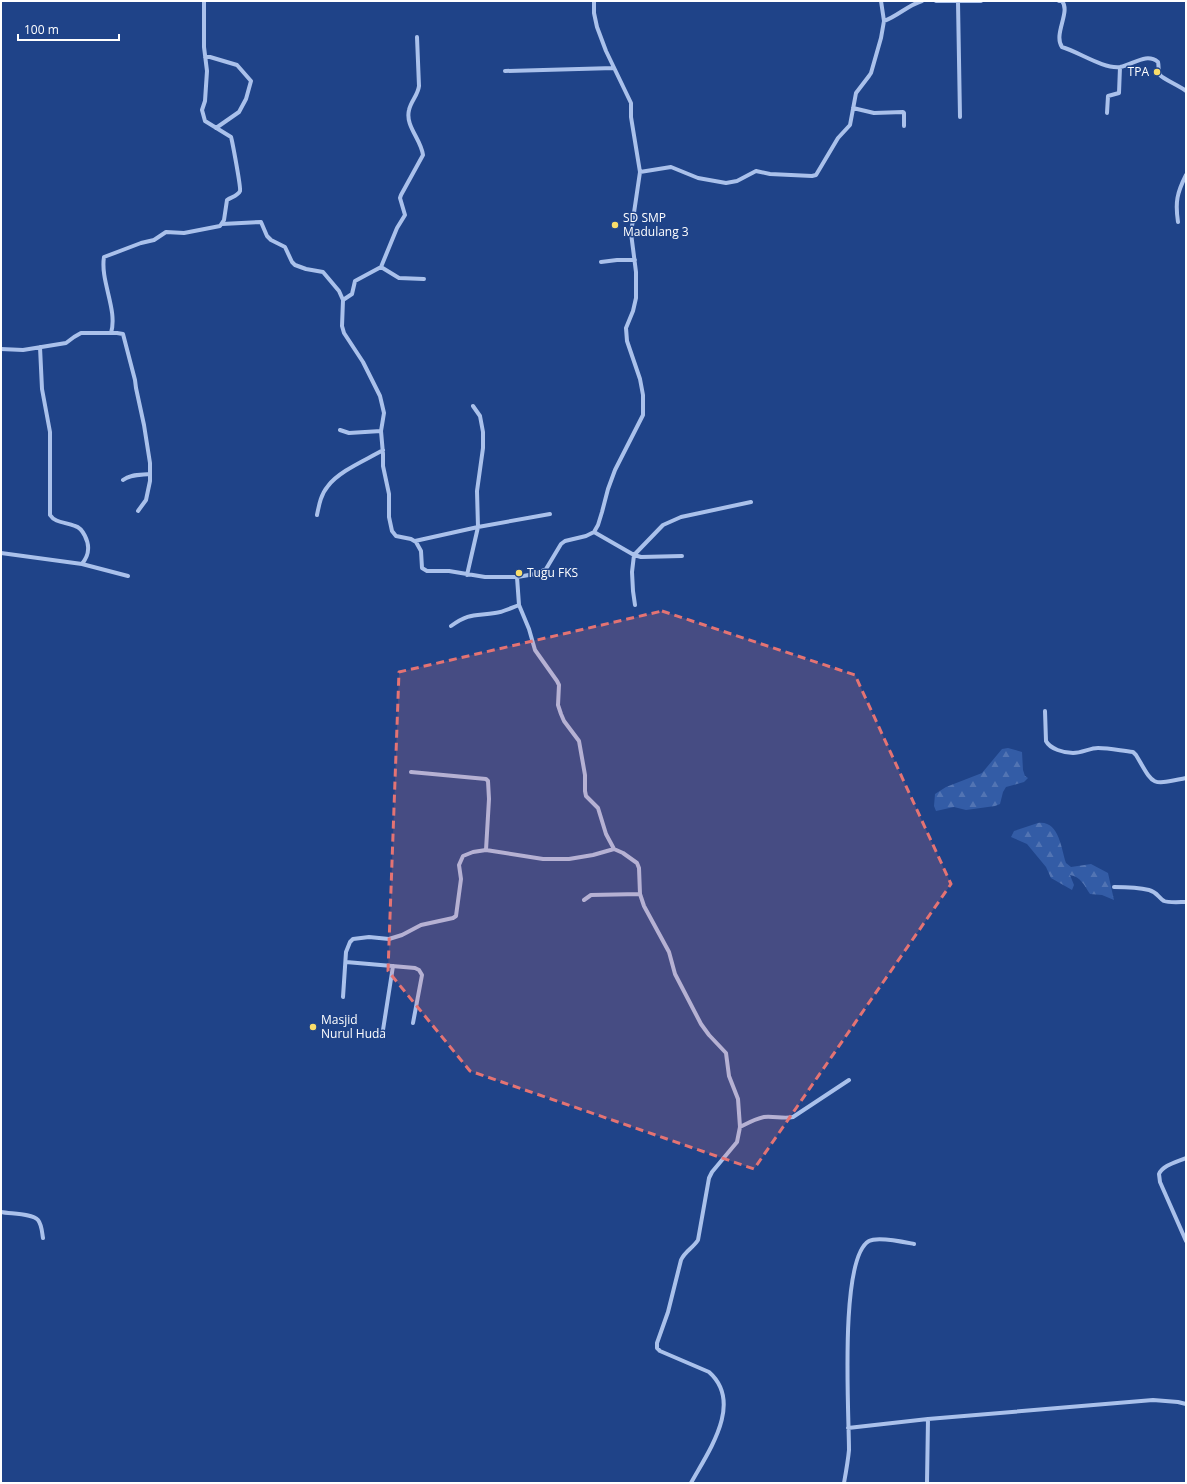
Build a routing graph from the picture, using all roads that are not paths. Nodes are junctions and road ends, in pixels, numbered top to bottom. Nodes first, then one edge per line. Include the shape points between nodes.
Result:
1 (204, 1) edge
2 (594, 1) edge
3 (882, 1) edge
4 (922, 1) edge
5 (936, 1) edge
6 (981, 1) edge
7 (1059, 1) edge
8 (958, 2) edge
9 (911, 3) edge
10 (884, 21) junction
11 (417, 37) dead end
12 (205, 57) junction
13 (1120, 67) junction
14 (614, 68) junction
15 (505, 71) dead end
16 (1186, 91) edge
17 (853, 108) junction
18 (1107, 113) dead end
19 (960, 117) dead end
20 (904, 126) dead end
21 (216, 128) junction
22 (640, 172) junction
23 (1186, 175) edge
24 (1178, 222) dead end
25 (222, 224) junction
26 (635, 260) junction
27 (601, 262) dead end
28 (381, 268) junction
29 (424, 279) dead end
30 (343, 300) junction
31 (110, 333) junction
32 (40, 347) junction
33 (1, 349) edge
34 (473, 406) dead end
35 (340, 430) dead end
36 (381, 431) junction
37 (383, 450) junction
38 (150, 474) junction
39 (123, 480) dead end
40 (751, 502) dead end
41 (138, 511) dead end
42 (550, 514) dead end
43 (317, 515) dead end
44 (478, 527) junction
45 (594, 532) junction
46 (415, 541) junction
47 (1, 553) edge
48 (634, 555) junction
49 (682, 556) dead end
50 (82, 564) junction
51 (468, 575) junction
52 (128, 576) dead end
53 (517, 577) junction
54 (519, 605) junction
55 (636, 606) dead end
56 (451, 626) dead end
57 (1045, 711) dead end
58 (411, 772) dead end
59 (1186, 778) edge
60 (614, 849) junction
61 (486, 850) junction
62 (1114, 887) dead end
63 (640, 894) junction
64 (584, 900) dead end
65 (1186, 902) edge
66 (346, 962) junction
67 (393, 966) junction
68 (343, 997) dead end
69 (413, 1023) dead end
70 (382, 1030) dead end
71 (848, 1080) dead end
72 (740, 1127) junction
73 (1186, 1158) edge
74 (1, 1212) edge
75 (43, 1238) dead end
76 (1186, 1240) edge
77 (914, 1244) dead end
78 (1186, 1404) edge
79 (928, 1419) junction
80 (848, 1428) junction
81 (691, 1483) edge
82 (844, 1483) edge
83 (927, 1483) edge

1 - 12 street
2 - 14 street via 597,27
3 - 10 street
4 - 9 street
5 - 8 street
6 - 8 street
7 - 13 street via 1065,6 1060,34 1061,45 1095,61
8 - 19 street
9 - 10 street via 894,17
10 - 17 street via 871,72 856,93
11 - 28 street via 419,86 409,110 409,120 423,155 401,195 405,215
12 - 21 street via 207,71 202,110 205,121
12 - 21 street via 237,65 251,81 246,100 239,112
13 - 16 street via 1148,58 1155,59 1162,77
13 - 18 street via 1119,93 1108,96
14 - 15 street
14 - 22 street via 631,103
17 - 20 street via 874,113 903,112
17 - 22 street via 850,125 838,138 814,176 756,171 737,181 726,183 698,178 671,167
21 - 25 street via 233,140 234,158 241,187 239,193 227,200
22 - 26 street via 631,234
23 - 24 street via 1176,201
25 - 30 street via 261,222 267,236 283,244 295,265 324,272
25 - 31 street via 184,233 166,232 154,240 104,258 113,320
26 - 27 street
26 - 45 street via 636,298 626,328 627,341 640,379 643,415 615,470
28 - 29 street via 399,278
28 - 30 street via 357,279 352,294
30 - 36 street via 342,329 380,396 384,413
31 - 32 street via 81,333 68,343
31 - 38 street via 123,335 144,425
32 - 33 street via 23,350
32 - 50 street via 42,389 50,432 50,515 64,523 77,526 82,532 89,550
34 - 44 street via 480,416 483,432 477,491
35 - 36 street via 349,433
36 - 37 street
37 - 43 street via 338,476 322,496
37 - 46 street via 392,532 396,536
38 - 39 street via 127,476
38 - 41 street via 146,500
40 - 48 street via 681,517 663,525
42 - 44 street
44 - 46 street
44 - 51 street
45 - 48 street
45 - 53 street via 561,544 546,569
46 - 51 street via 419,544 424,570
47 - 50 street
48 - 49 street
48 - 55 street via 632,591
50 - 52 street
51 - 53 street
53 - 54 street
54 - 56 street via 495,613 472,615
54 - 60 street via 536,654 559,685 558,705 561,714 579,741 586,796 598,808
57 - 59 street via 1046,741 1052,747 1073,753 1098,748 1133,752 1148,777 1154,781 1159,783
58 - 61 street via 488,781
60 - 61 street via 580,858 559,860
60 - 63 street via 637,863
61 - 66 street via 467,853 460,860 456,916 421,925 389,939 353,939 346,952
62 - 65 street via 1149,890 1166,902
63 - 64 street via 591,895
63 - 72 street via 669,952 675,974 701,1024 726,1053 729,1076 738,1100
66 - 67 street
66 - 68 street
67 - 69 street via 415,968 422,975
67 - 70 street
71 - 72 street via 793,1117 765,1117 752,1120
72 - 81 street via 737,1142 709,1178 698,1240 680,1260 668,1312 657,1343 660,1351 709,1372 716,1378 723,1397 722,1418 718,1431
73 - 76 street via 1167,1166 1159,1174 1160,1182
74 - 75 street via 35,1218 41,1225
77 - 80 street via 877,1239 870,1240 860,1249 848,1324
78 - 79 street via 1153,1400
79 - 80 street
79 - 83 street
80 - 82 street via 849,1452

